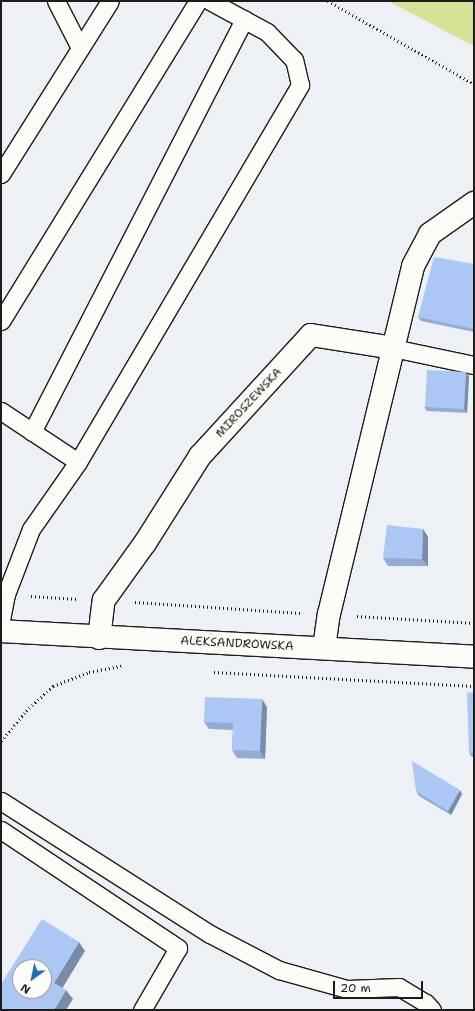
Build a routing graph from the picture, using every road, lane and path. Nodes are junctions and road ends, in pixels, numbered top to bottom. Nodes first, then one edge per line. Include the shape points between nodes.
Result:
1 (56, 1) edge
2 (110, 1) edge
3 (198, 1) edge
4 (210, 1) edge
5 (328, 1) edge
6 (244, 19) junction
7 (80, 48) junction
8 (474, 84) edge
9 (1, 174) edge
10 (474, 203) edge
11 (1, 321) edge
12 (393, 348) junction
13 (474, 365) edge
14 (1, 411) edge
15 (32, 432) junction
16 (78, 462) junction
17 (6, 594) junction
18 (104, 600) junction
19 (329, 614) junction
20 (1, 620) edge
21 (474, 623) edge
22 (1, 631) edge
23 (99, 638) junction
24 (324, 648) junction
25 (474, 657) edge
26 (123, 666) dead end
27 (208, 671) dead end
28 (474, 686) edge
29 (1, 741) edge
30 (1, 801) edge
31 (1, 830) edge
32 (142, 1010) edge
33 (432, 1010) edge

1 - 7 lane
2 - 7 lane
3 - 11 lane
4 - 6 lane
5 - 8 path
6 - 15 lane
6 - 16 lane via 267,32 294,60 300,85
7 - 9 lane
10 - 12 street via 430,234 420,250 413,266
12 - 13 lane
12 - 18 street, MIROSZEWSKA via 311,335 200,456 145,543
12 - 19 street
14 - 15 lane
15 - 16 lane
16 - 17 lane via 31,529
17 - 18 path
17 - 20 lane
18 - 19 path
18 - 23 street
19 - 21 path
19 - 24 street
22 - 23 street, ALEKSANDROWSKA
23 - 24 street, ALEKSANDROWSKA
24 - 25 street, ALEKSANDROWSKA
26 - 29 path via 89,672 53,686 26,711
27 - 28 path
30 - 33 lane via 210,934 279,970 346,989 399,987 426,1003
31 - 32 lane via 178,948

